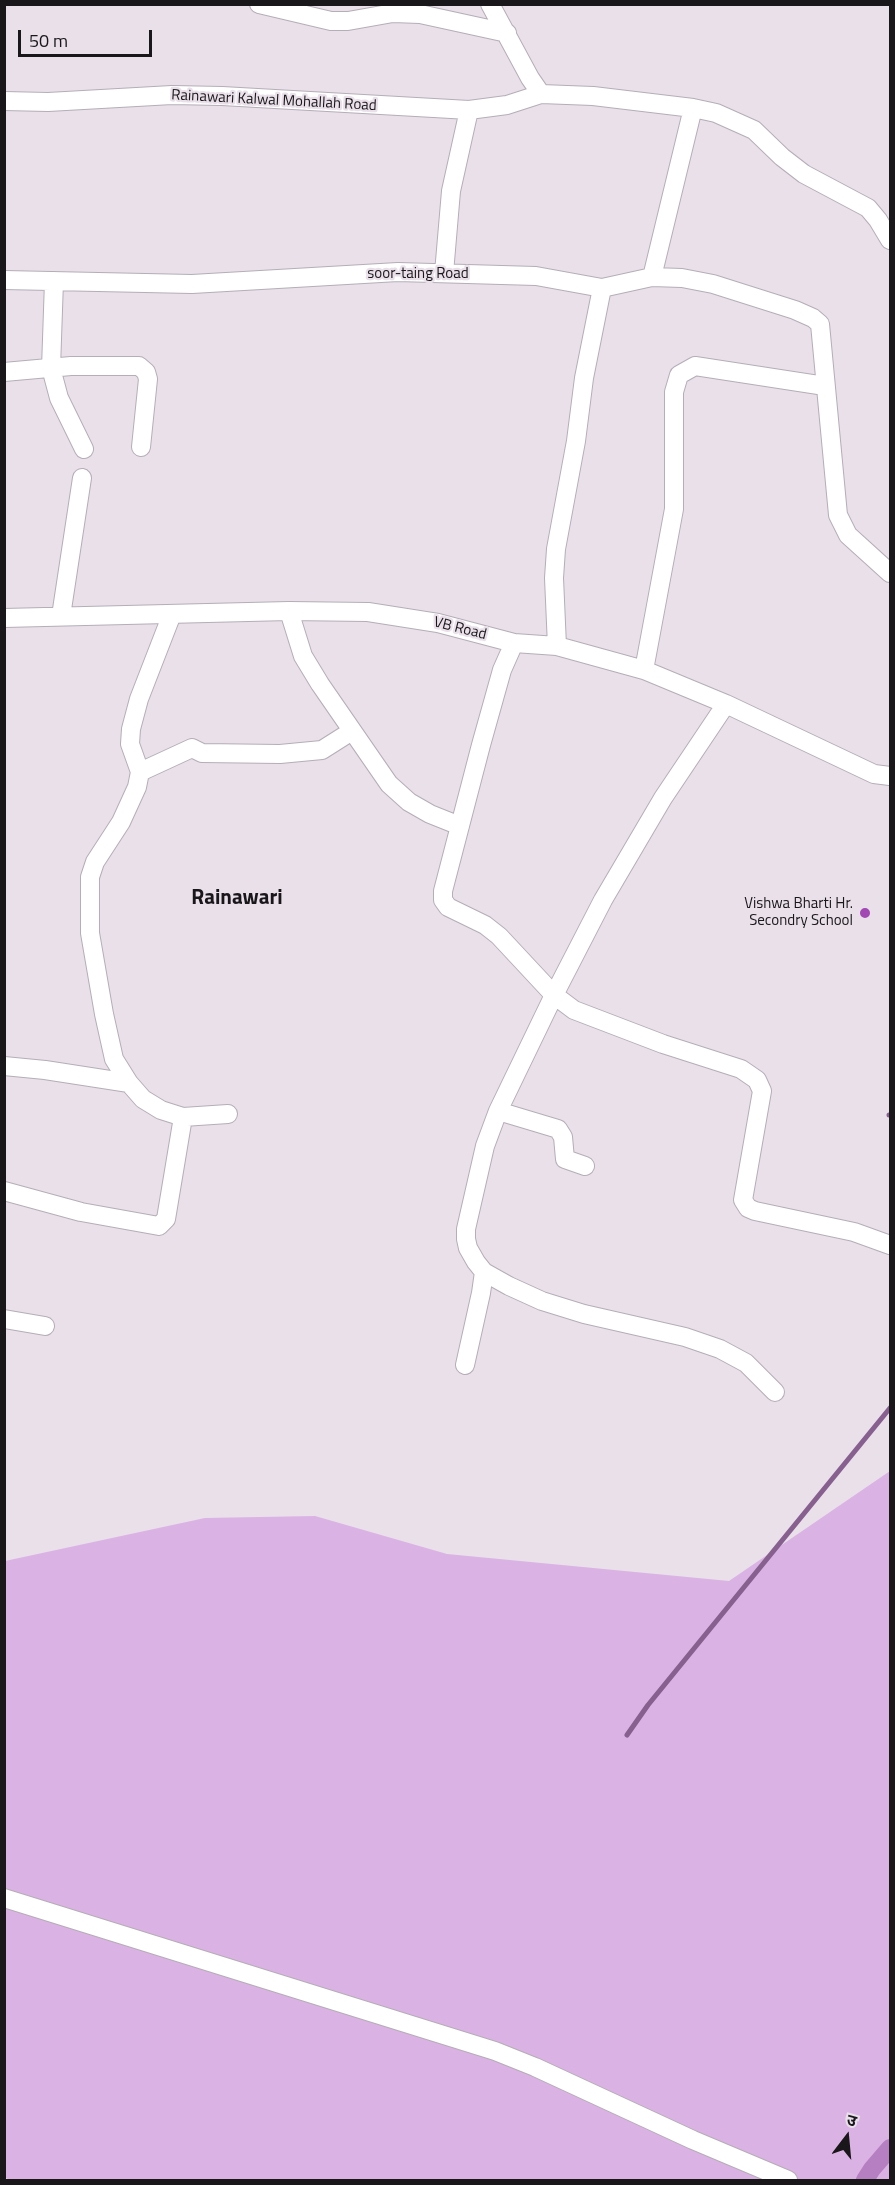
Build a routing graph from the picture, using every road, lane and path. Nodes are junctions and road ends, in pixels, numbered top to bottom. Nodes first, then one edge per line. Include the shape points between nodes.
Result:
1 (259, 4) edge
2 (489, 4) edge
3 (507, 33) junction
4 (541, 94) junction
5 (4, 101) edge
6 (693, 108) junction
7 (469, 110) junction
8 (868, 208) junction
9 (891, 211) edge
10 (891, 240) edge
11 (444, 273) junction
12 (652, 277) junction
13 (4, 280) edge
14 (54, 280) junction
15 (602, 288) junction
16 (51, 368) junction
17 (4, 372) edge
18 (825, 386) junction
19 (141, 447) dead end
20 (84, 449) dead end
21 (82, 478) dead end
22 (891, 573) edge
23 (289, 611) junction
24 (172, 614) junction
25 (61, 615) junction
26 (4, 618) edge
27 (514, 643) junction
28 (557, 646) junction
29 (644, 670) junction
30 (726, 704) junction
31 (352, 731) junction
32 (140, 772) junction
33 (882, 775) edge
34 (891, 786) edge
35 (460, 826) junction
36 (554, 995) junction
37 (4, 1066) edge
38 (129, 1083) junction
39 (498, 1111) junction
40 (228, 1114) dead end
41 (183, 1117) junction
42 (585, 1166) dead end
43 (4, 1191) edge
44 (891, 1245) edge
45 (484, 1272) junction
46 (4, 1319) edge
47 (45, 1326) dead end
48 (465, 1365) dead end
49 (775, 1392) dead end
50 (4, 1898) edge
51 (788, 2181) edge

1 - 3 street via 331,21 393,13 420,14
2 - 3 street
3 - 4 street
4 - 6 street
4 - 7 street, Rainawari Kalwal Mohallah Road via 507,105
5 - 7 street, Rainawari Kalwal Mohallah Road via 172,95
6 - 8 street via 716,113 754,130 804,174
6 - 12 street
7 - 11 street via 451,191
8 - 9 street
8 - 10 street
11 - 14 street, soor-taing Road via 398,272 192,284
11 - 15 street, soor-taing Road via 536,276
12 - 15 street, soor-taing Road
12 - 18 street, soor-taing Road via 713,284 807,314 820,324
13 - 14 street, soor-taing Road
14 - 16 street
15 - 28 street via 556,549
16 - 17 street
16 - 19 street via 130,365 146,372
16 - 20 street via 62,407
18 - 22 street via 838,515 848,535
18 - 29 street via 695,366 679,375 674,392 675,509
21 - 25 street
23 - 24 street, VB Road
23 - 27 street, VB Road via 368,612 438,622
23 - 31 street via 303,656
24 - 25 street, VB Road
24 - 32 street via 130,729 130,744
25 - 26 street, VB Road
27 - 28 street, VB Road
27 - 35 street via 502,670
28 - 29 street, VB Road
29 - 30 street, VB Road
30 - 33 street, VB Road
30 - 36 street via 663,798 603,900
31 - 32 street via 322,750 202,753 192,748
31 - 35 street via 389,784 409,802
32 - 38 street via 121,822 95,862 89,892 90,933 104,1014 114,1059
33 - 34 street, VB Road
35 - 36 street via 443,900 448,907 500,936
36 - 39 street
36 - 44 street via 574,1010 609,1025 741,1069 757,1080 762,1091 742,1200 748,1208 854,1232
37 - 38 street
38 - 41 street via 143,1099
39 - 42 street via 558,1129 563,1137 565,1159
39 - 45 street via 485,1146 466,1228 468,1248
40 - 41 street
41 - 43 street via 166,1219 159,1226 81,1212
45 - 48 street
45 - 49 street via 542,1301 720,1349 746,1363
46 - 47 street
50 - 51 street via 495,2051

